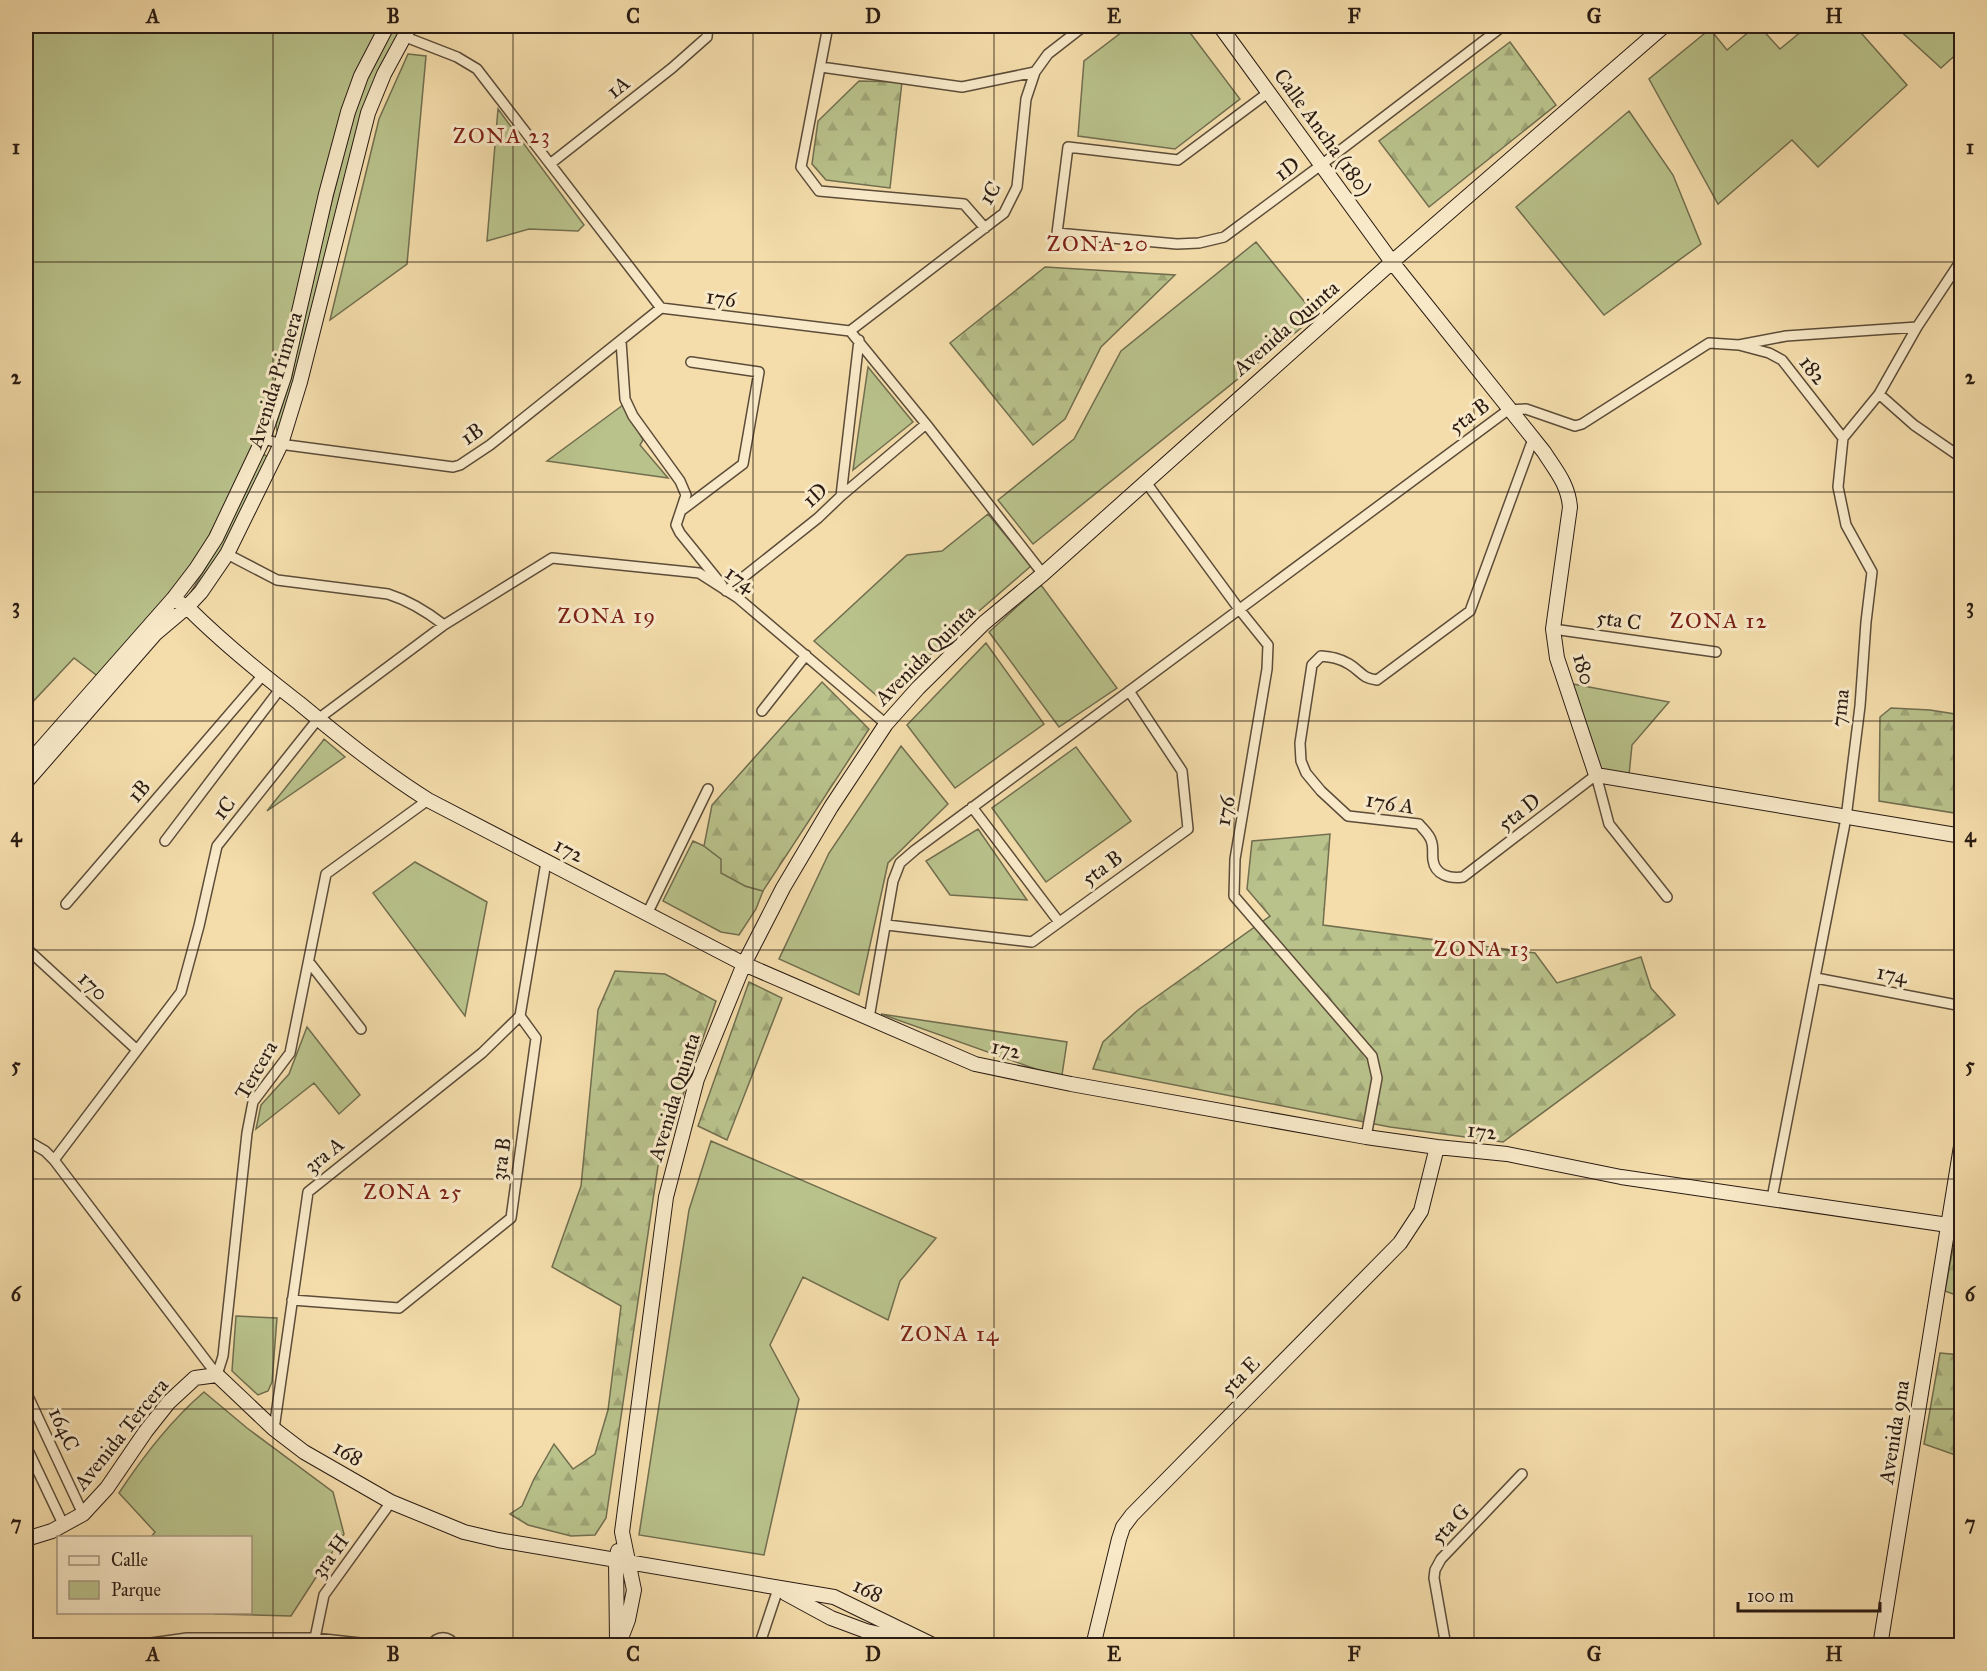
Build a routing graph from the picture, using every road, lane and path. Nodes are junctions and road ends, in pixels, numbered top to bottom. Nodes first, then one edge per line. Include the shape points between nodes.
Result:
1 (387, 26) edge
2 (708, 26) edge
3 (828, 26) edge
4 (1084, 26) edge
5 (1220, 26) edge
6 (1503, 26) edge
7 (1664, 26) edge
8 (406, 31) edge
9 (821, 67) junction
10 (1035, 72) junction
11 (1269, 92) junction
12 (550, 164) junction
13 (1322, 165) junction
14 (985, 228) junction
15 (1962, 259) edge
16 (1392, 262) junction
17 (661, 308) junction
18 (1917, 327) junction
19 (850, 331) junction
20 (859, 340) junction
21 (621, 341) junction
22 (1739, 345) junction
23 (692, 362) dead end
24 (1879, 394) junction
25 (1508, 410) junction
26 (926, 424) junction
27 (1844, 438) junction
28 (263, 439) junction
29 (1533, 439) junction
30 (281, 444) junction
31 (1962, 458) edge
32 (1145, 481) junction
33 (841, 496) junction
34 (682, 510) junction
35 (227, 554) junction
36 (536, 567) joint
37 (1043, 574) junction
38 (726, 591) junction
39 (173, 599) junction
40 (187, 607) junction
41 (1239, 609) junction
42 (444, 625) junction
43 (1553, 629) junction
44 (1716, 652) dead end
45 (806, 655) junction
46 (263, 675) junction
47 (280, 689) junction
48 (1129, 691) junction
49 (762, 711) dead end
50 (318, 719) junction
51 (886, 723) junction
52 (26, 766) edge
53 (1596, 776) junction
54 (26, 782) edge
55 (708, 789) dead end
56 (428, 800) junction
57 (972, 807) junction
58 (1846, 818) junction
59 (1962, 836) edge
60 (165, 841) dead end
61 (546, 862) junction
62 (1463, 877) joint
63 (1667, 897) dead end
64 (66, 904) dead end
65 (647, 914) junction
66 (1059, 922) junction
67 (886, 925) junction
68 (27, 951) edge
69 (309, 962) junction
70 (744, 964) junction
71 (1816, 978) junction
72 (1962, 1005) edge
73 (520, 1016) junction
74 (869, 1018) junction
75 (361, 1029) dead end
76 (137, 1050) junction
77 (1366, 1137) junction
78 (26, 1140) edge
79 (1962, 1140) edge
80 (1437, 1147) junction
81 (54, 1160) junction
82 (1772, 1198) junction
83 (1948, 1225) junction
84 (292, 1300) junction
85 (217, 1375) junction
86 (26, 1392) edge
87 (35, 1410) junction
88 (26, 1414) edge
89 (274, 1429) junction
90 (26, 1446) edge
91 (1522, 1474) dead end
92 (391, 1503) junction
93 (83, 1514) junction
94 (64, 1526) junction
95 (26, 1539) edge
96 (623, 1561) junction
97 (656, 1566) junction
98 (777, 1589) junction
99 (634, 1590) junction
100 (315, 1638) junction
101 (130, 1646) edge
102 (387, 1646) edge
103 (431, 1646) edge
104 (455, 1646) edge
105 (617, 1646) edge
106 (759, 1646) edge
107 (933, 1646) edge
108 (1093, 1646) edge
109 (1446, 1646) edge
110 (1880, 1646) edge

1 - 28 street, Avenida Primera via 361,76 348,112 284,377
2 - 12 street, 1A via 707,37 672,68
3 - 9 street
4 - 10 street, 1C via 1048,54
5 - 11 street, Calle Ancha (180)
6 - 13 street, 1D
7 - 16 street, Avenida Quinta
8 - 12 street via 477,69
8 - 30 street, Avenida Primera via 368,113
9 - 10 street via 962,87
9 - 14 street via 801,167 819,191 964,204
10 - 14 street, 1C via 1026,99 1017,187 1004,213
11 - 13 street, Calle Ancha (180)
11 - 13 street, 1D via 1178,160 1068,147 1057,233 1177,244 1224,237
12 - 17 street
13 - 16 street, Calle Ancha (180)
14 - 19 street, 1C
15 - 18 street
16 - 25 street, 180
16 - 32 street, Avenida Quinta
17 - 19 street, 176
17 - 21 street, 1B
18 - 22 street, 5ta B via 1786,336
18 - 24 street
19 - 20 street
20 - 26 street
20 - 33 street
21 - 30 street, 1B via 460,465
21 - 34 street via 625,399 680,481 686,495
22 - 25 street, 5ta B via 1709,343 1575,426 1526,409
22 - 27 street, 182 via 1782,360
23 - 34 street via 759,372 743,464
24 - 27 street
24 - 31 street via 1914,425
25 - 29 street, 180
25 - 41 street, 5ta B
26 - 33 street, 1D
26 - 37 street
27 - 58 street, 7ma via 1838,487 1846,525 1872,572
28 - 30 street, 1B
28 - 39 street, Avenida Primera via 216,538
29 - 43 street, 180 via 1562,479 1570,507
29 - 62 street, 176 A via 1470,611 1377,680 1365,679 1350,664 1335,657 1321,656 1312,665 1300,743 1300,762 1306,772 1348,816 1419,824 1431,839 1436,869 1453,879
30 - 35 street, Avenida Primera
32 - 37 street, Avenida Quinta
32 - 41 street, 176
33 - 38 street, 1D
34 - 38 street via 676,525 680,533
35 - 40 street, Avenida Primera
35 - 42 street via 277,580 404,599
36 - 38 street, 174 via 552,558 699,573
36 - 42 street, 1C
37 - 51 street, Avenida Quinta via 984,623
38 - 45 street, 174
39 - 40 street, 172
39 - 52 street, Avenida Primera
40 - 46 street, 172
40 - 54 street, Avenida Primera via 155,634
41 - 48 street, 5ta B
41 - 77 street, 176 via 1268,645 1235,859 1234,896 1372,1056 1377,1078
42 - 50 street, 1C
43 - 44 street, 5ta C
43 - 53 street, 180 via 1557,658
45 - 49 street
45 - 51 street, 174
46 - 47 street, 172
46 - 64 street, 1B
47 - 50 street, 172
47 - 60 street
48 - 57 street, 5ta B
48 - 66 street, 5ta B via 1182,771 1188,829
50 - 56 street, 172
50 - 76 street, 1C via 217,846 181,992
51 - 70 street, Avenida Quinta via 801,857
53 - 58 street
53 - 62 street, 5ta D
53 - 63 street via 1609,825
55 - 65 street
56 - 61 street, 172
56 - 69 street, Tercera via 326,874
57 - 66 street
57 - 67 street, 5ta B via 900,863
58 - 59 street
58 - 71 street, 7ma
61 - 65 street, 172
61 - 73 street
65 - 70 street, 172
66 - 67 street, 5ta B via 1032,942
67 - 74 street, 5ta B
68 - 76 street, 170
69 - 75 street
69 - 85 street, Tercera via 290,1053 253,1102 223,1356
70 - 74 street, 172
70 - 96 street, Avenida Quinta via 697,1079 666,1197 622,1532
71 - 72 street, 174
71 - 82 street, 7ma
73 - 84 street, 3ra A via 482,1053 308,1191
73 - 84 street, 3ra B via 536,1038 511,1218 399,1308
74 - 77 street, 172 via 975,1064
76 - 81 street, 1C
77 - 80 street, 172
78 - 81 street, 168
79 - 83 street, Avenida 9na
80 - 82 street, 172 via 1507,1154 1621,1177
80 - 108 street, 5ta E via 1421,1211 1400,1243 1132,1515 1119,1539
81 - 85 street, 168
82 - 83 street, 172
83 - 110 street, Avenida 9na
84 - 89 street, 3ra A
85 - 89 street, 168
85 - 93 street, Avenida Tercera via 195,1378 169,1402 107,1488
86 - 87 street, 164C
87 - 88 street
87 - 93 street, 164C
89 - 92 street, 168 via 304,1452
90 - 94 street, 164C
91 - 109 street, 5ta G via 1435,1570
92 - 96 street, 168 via 464,1532
92 - 100 street, 3ra H via 324,1595
93 - 94 street, Avenida Tercera
94 - 95 street, Avenida Tercera
96 - 97 street, 168
96 - 99 street
96 - 105 street
97 - 98 street, 168
97 - 99 street
98 - 106 street
98 - 107 street, 168 via 831,1618 866,1631
98 - 107 street, 168 via 834,1597
99 - 105 street
100 - 101 street via 187,1638
100 - 102 street
103 - 104 street via 436,1639 445,1637

